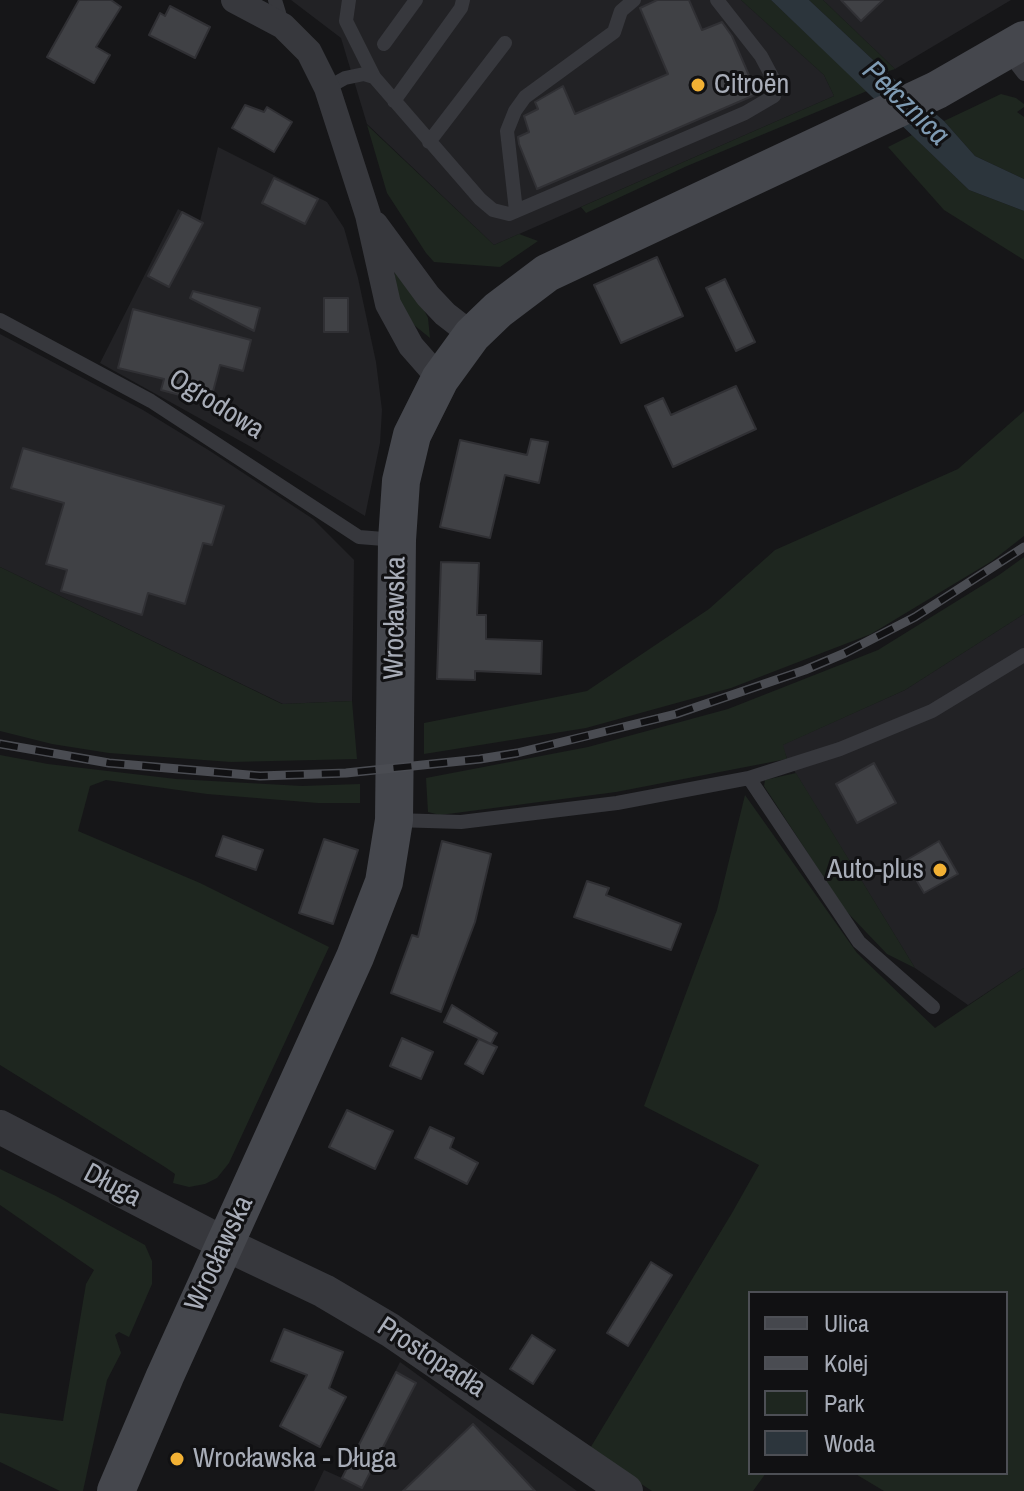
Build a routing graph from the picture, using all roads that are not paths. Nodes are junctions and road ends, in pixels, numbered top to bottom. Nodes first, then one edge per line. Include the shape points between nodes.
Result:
1 (234, 0) edge
2 (275, 0) edge
3 (349, 0) edge
4 (416, 0) edge
5 (463, 0) edge
6 (634, 0) edge
7 (717, 0) edge
8 (283, 26) junction
9 (505, 43) dead end
10 (384, 44) dead end
11 (1018, 55) edge
12 (374, 77) junction
13 (327, 88) junction
14 (394, 101) junction
15 (429, 142) junction
16 (516, 211) junction
17 (368, 215) junction
18 (0, 320) edge
19 (472, 335) junction
20 (440, 379) junction
21 (397, 540) junction
22 (1024, 655) edge
23 (749, 778) junction
24 (394, 820) junction
25 (933, 1007) dead end
26 (0, 1127) edge
27 (225, 1244) junction
28 (116, 1491) edge
29 (626, 1491) edge

1 - 8 street
2 - 8 lane
3 - 12 lane via 346,21
4 - 10 lane
5 - 14 lane
6 - 16 lane via 621,11 614,32 525,97 515,111 507,131
7 - 16 lane via 761,56 777,86 774,96
8 - 13 street via 309,52
9 - 15 lane
11 - 19 main road, Wrocławska via 547,273
12 - 13 lane via 345,78
12 - 14 lane
13 - 17 street
14 - 15 lane
15 - 16 lane via 493,210
17 - 19 street via 428,296
17 - 20 street via 388,304 411,346
18 - 21 lane, Ogrodowa via 151,401 359,537
19 - 20 main road, Wrocławska
20 - 21 main road, Wrocławska via 406,455
21 - 24 main road, Wrocławska
22 - 23 lane via 932,711 840,749
23 - 24 lane via 617,803 477,820
23 - 25 lane via 859,942
24 - 27 main road, Wrocławska via 375,908
26 - 27 street, Długa
27 - 28 main road, Wrocławska
27 - 29 street, Prostopadła via 387,1328

